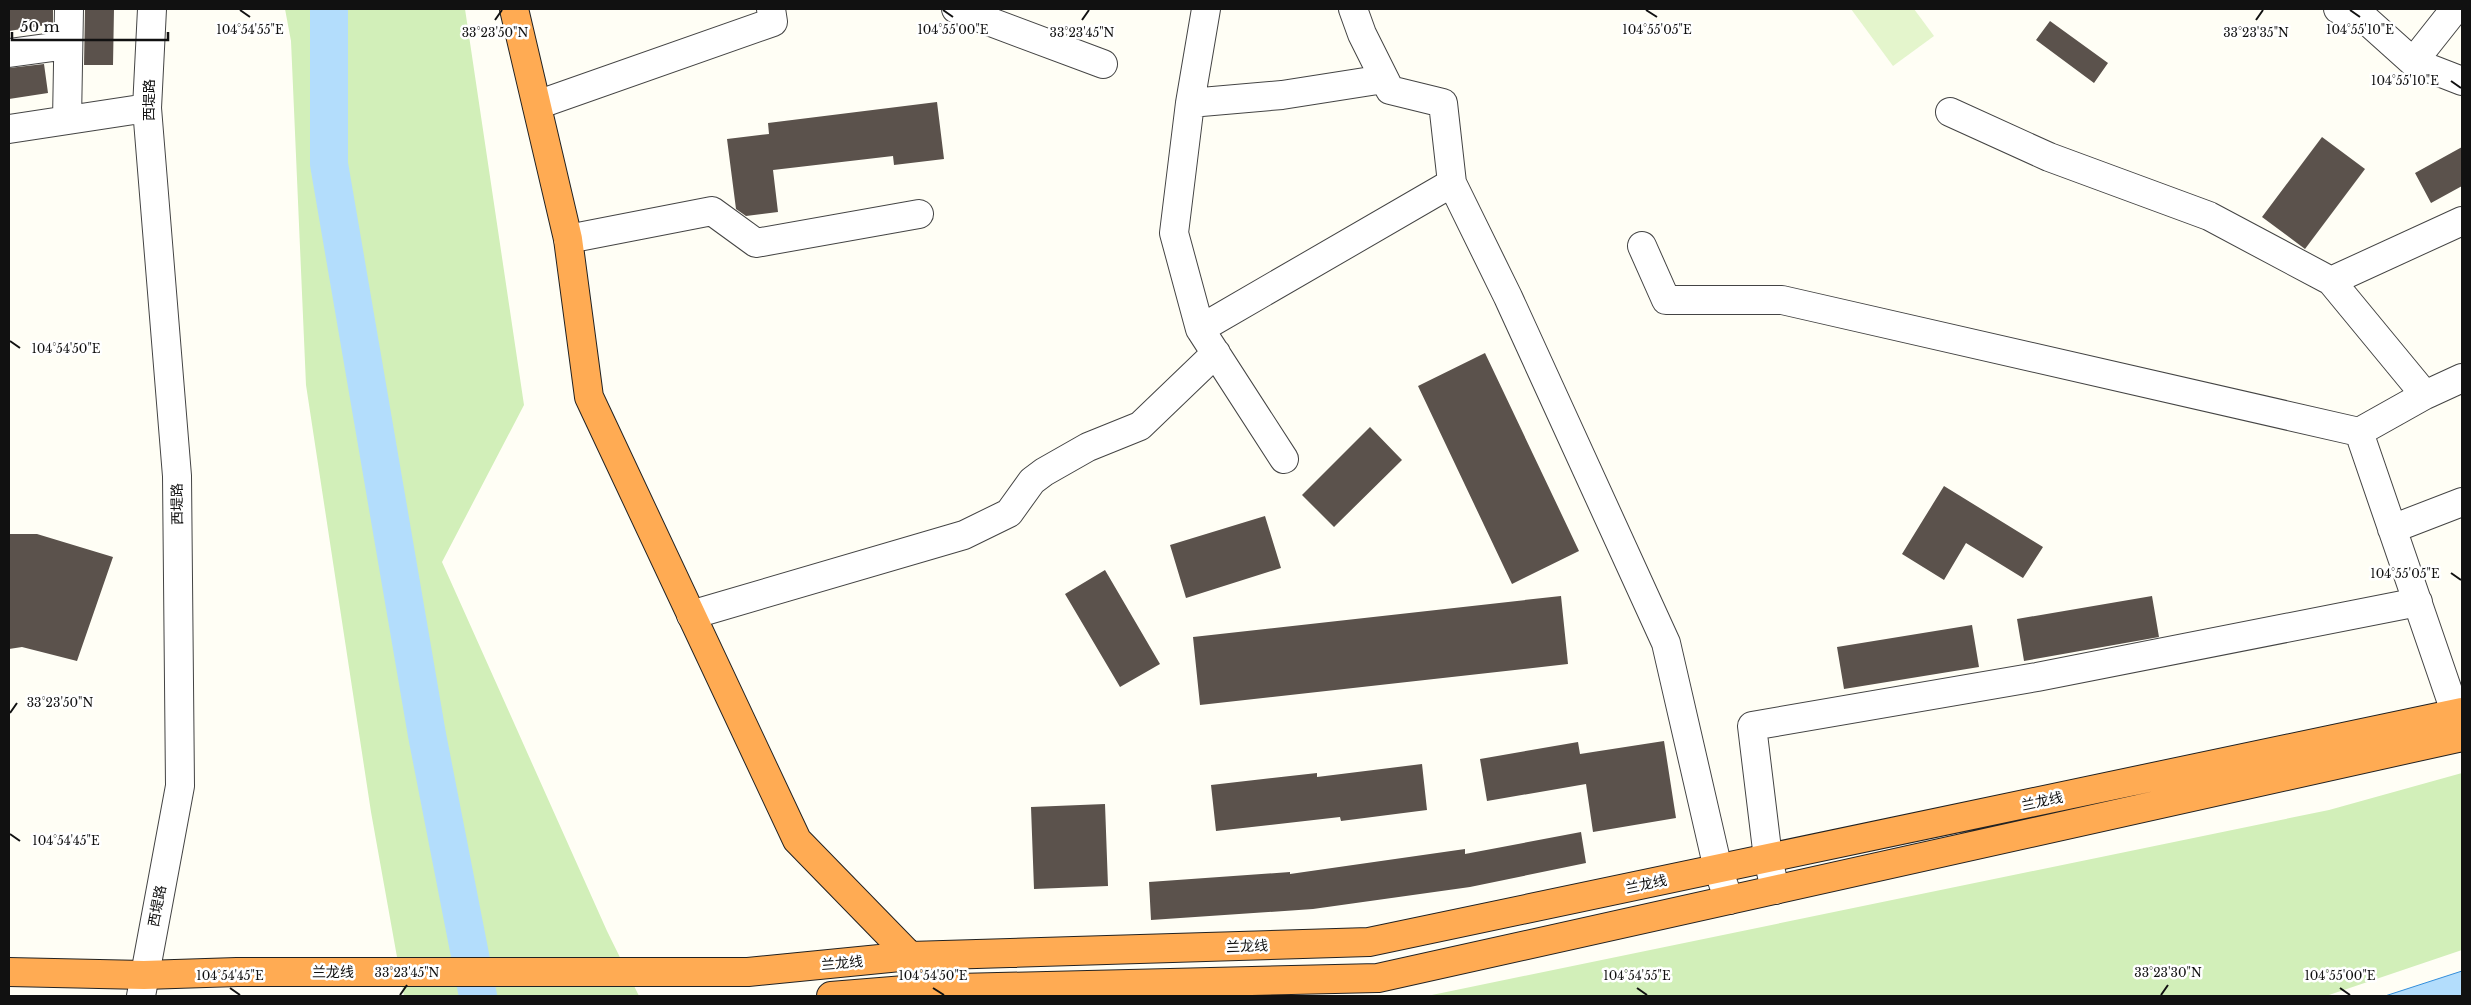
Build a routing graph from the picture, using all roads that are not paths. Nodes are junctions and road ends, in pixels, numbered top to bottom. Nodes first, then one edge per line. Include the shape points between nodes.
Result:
1 (69, 9) edge
2 (152, 9) edge
3 (514, 9) edge
4 (771, 9) edge
5 (956, 9) edge
6 (1206, 9) edge
7 (1353, 9) edge
8 (2338, 9) edge
9 (2455, 9) edge
10 (68, 45) junction
11 (9, 53) edge
12 (2413, 62) junction
13 (1103, 64) dead end
14 (1384, 79) junction
15 (2462, 80) edge
16 (1190, 103) junction
17 (537, 105) junction
18 (147, 108) junction
19 (1950, 112) dead end
20 (67, 120) junction
21 (9, 129) edge
22 (1452, 183) junction
23 (919, 214) dead end
24 (2462, 221) edge
25 (568, 239) junction
26 (1642, 246) dead end
27 (2331, 281) junction
28 (1200, 329) junction
29 (1216, 354) junction
30 (2462, 378) edge
31 (2425, 396) junction
32 (2359, 432) junction
33 (1284, 459) dead end
34 (2462, 502) edge
35 (2392, 529) junction
36 (2418, 602) junction
37 (691, 615) junction
38 (2461, 724) edge
39 (1768, 858) junction
40 (1718, 869) junction
41 (1775, 890) junction
42 (1729, 900) junction
43 (910, 956) junction
44 (9, 972) edge
45 (142, 986) edge
46 (917, 989) junction
47 (831, 996) edge

1 - 10 street
2 - 18 street, 西堤路
3 - 17 highway
4 - 17 street via 772,22
5 - 13 street
6 - 16 street
7 - 14 street
8 - 12 street via 2364,18
9 - 12 street
10 - 11 street
10 - 20 street
12 - 15 street
14 - 16 street via 1282,95
14 - 22 street via 1390,90 1443,102
16 - 28 street via 1174,232
17 - 25 highway
18 - 20 street
18 - 45 street, 西堤路 via 177,476 180,786
19 - 27 street via 2049,157 2209,216
20 - 21 street
22 - 28 street
22 - 40 street via 1508,297 1666,643
23 - 25 street via 756,243 712,210
24 - 27 street
25 - 37 highway via 589,398
26 - 32 street via 1666,300 1782,300
27 - 31 street
28 - 29 street
29 - 33 street
29 - 37 street via 1140,426 1088,447 1032,481 1009,513 964,535
30 - 31 street
31 - 32 street
32 - 35 street
34 - 35 street
35 - 36 street
36 - 38 street
36 - 39 street via 2037,677 1752,726
37 - 43 highway via 797,840
38 - 39 highway, 兰龙线
38 - 41 highway, 兰龙线
39 - 40 highway, 兰龙线
39 - 41 street
40 - 42 street
40 - 43 highway, 兰龙线 via 1369,942
41 - 42 highway, 兰龙线
42 - 46 highway, 兰龙线 via 1378,978
43 - 45 highway, 兰龙线 via 748,972 237,972
43 - 46 highway
44 - 45 highway, 兰龙线
46 - 47 highway, 兰龙线

